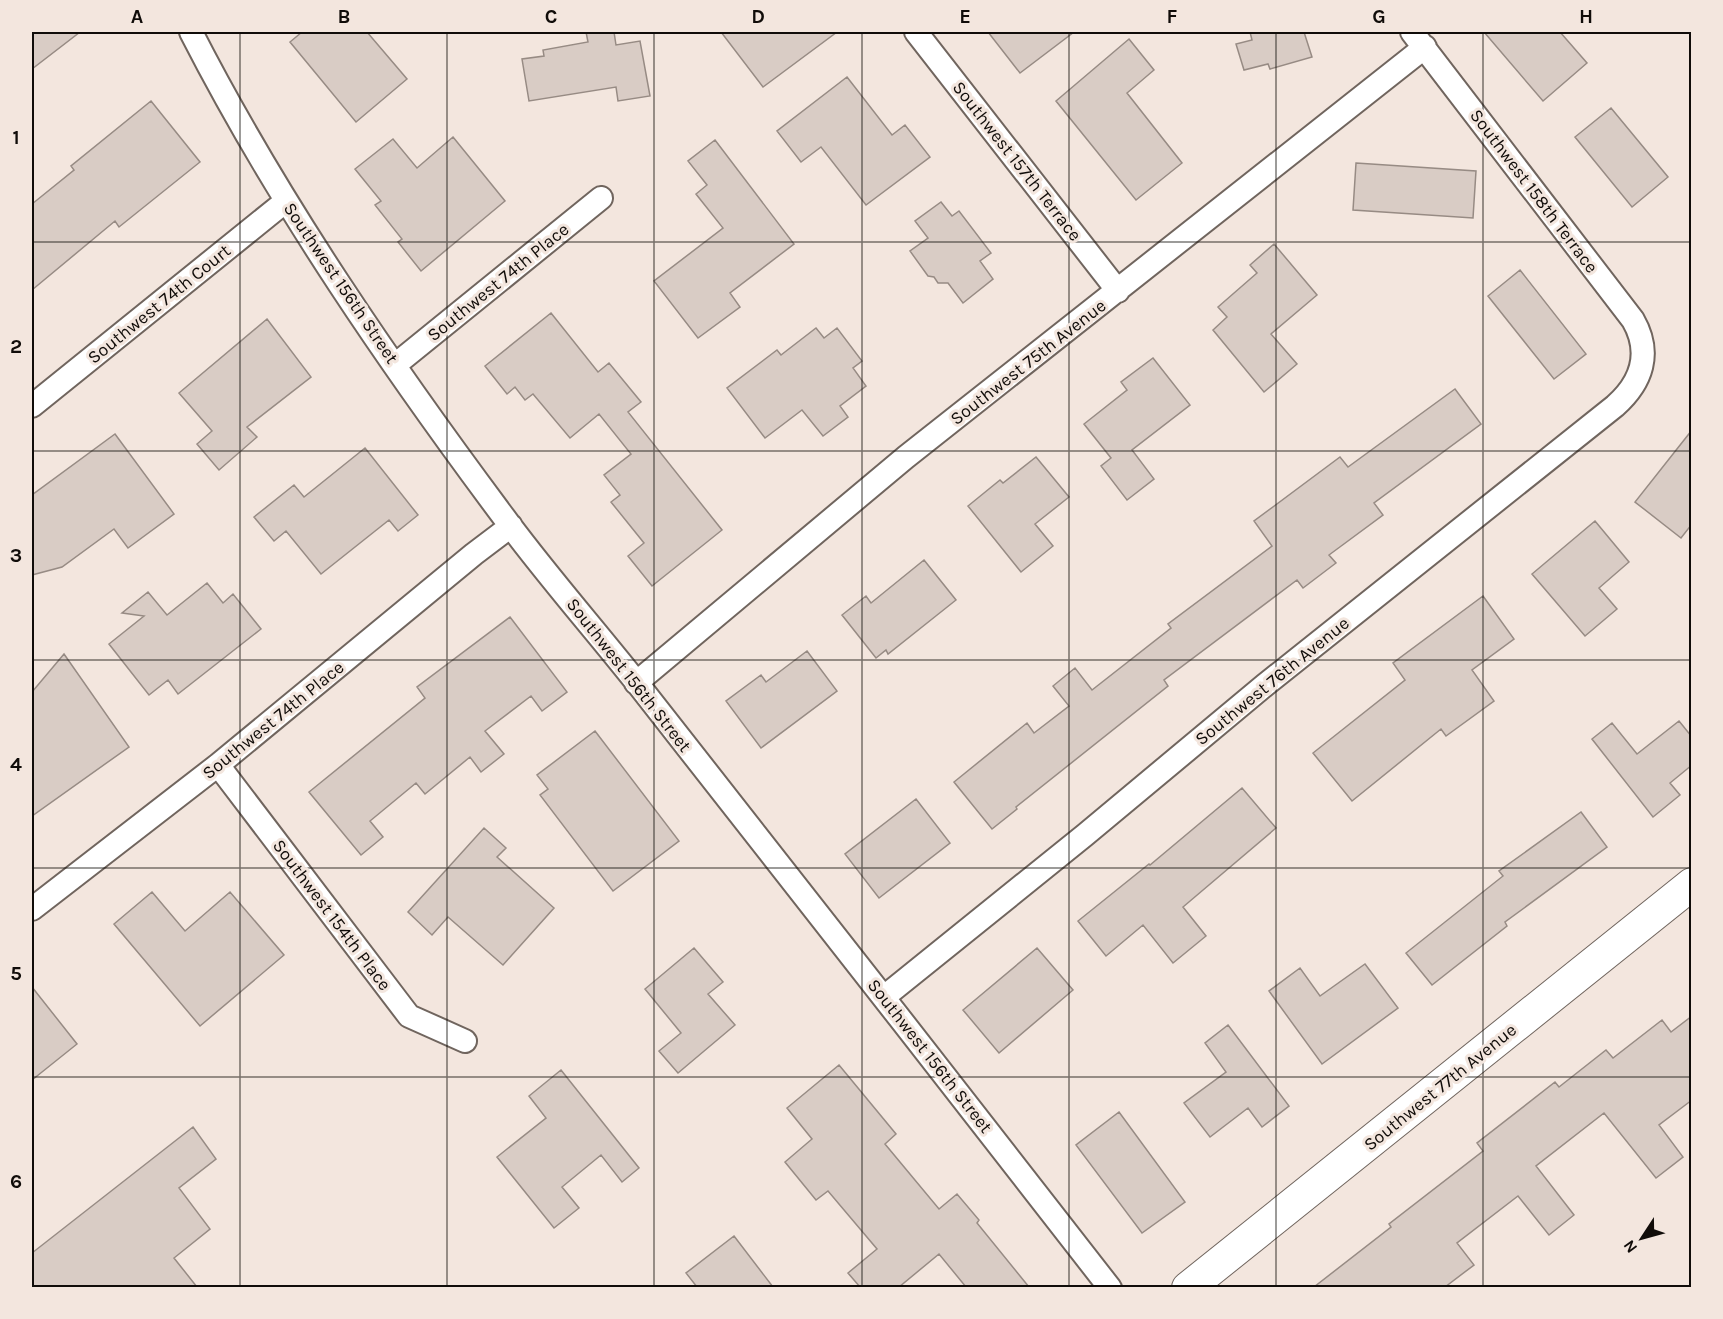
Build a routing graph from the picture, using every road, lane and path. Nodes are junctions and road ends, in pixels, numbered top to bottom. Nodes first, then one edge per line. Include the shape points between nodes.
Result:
1 (191, 32) edge
2 (916, 32) edge
3 (1418, 39) edge
4 (601, 198) dead end
5 (286, 201) junction
6 (1118, 291) junction
7 (1644, 355) joint
8 (395, 365) junction
9 (32, 406) edge
10 (511, 526) junction
11 (636, 682) junction
12 (218, 765) junction
13 (1692, 884) edge
14 (32, 909) edge
15 (884, 997) junction
16 (465, 1041) dead end
17 (1110, 1287) edge
18 (1188, 1287) edge

1 - 5 street, Southwest 156th Street
2 - 6 street, Southwest 157th Terrace
3 - 6 street, Southwest 75th Avenue
3 - 7 street, Southwest 158th Terrace via 1633,320
4 - 8 street, Southwest 74th Place
5 - 8 street, Southwest 156th Street
5 - 9 street, Southwest 74th Court
6 - 11 street, Southwest 75th Avenue via 906,457
7 - 15 street, Southwest 76th Avenue via 1633,385 1615,406 1265,685
8 - 10 street, Southwest 156th Street
10 - 11 street, Southwest 156th Street
10 - 12 street, Southwest 74th Place
11 - 15 street, Southwest 156th Street
12 - 14 street, Southwest 74th Place
12 - 16 street, Southwest 154th Place via 409,1016
13 - 18 street, Southwest 77th Avenue
15 - 17 street, Southwest 156th Street

